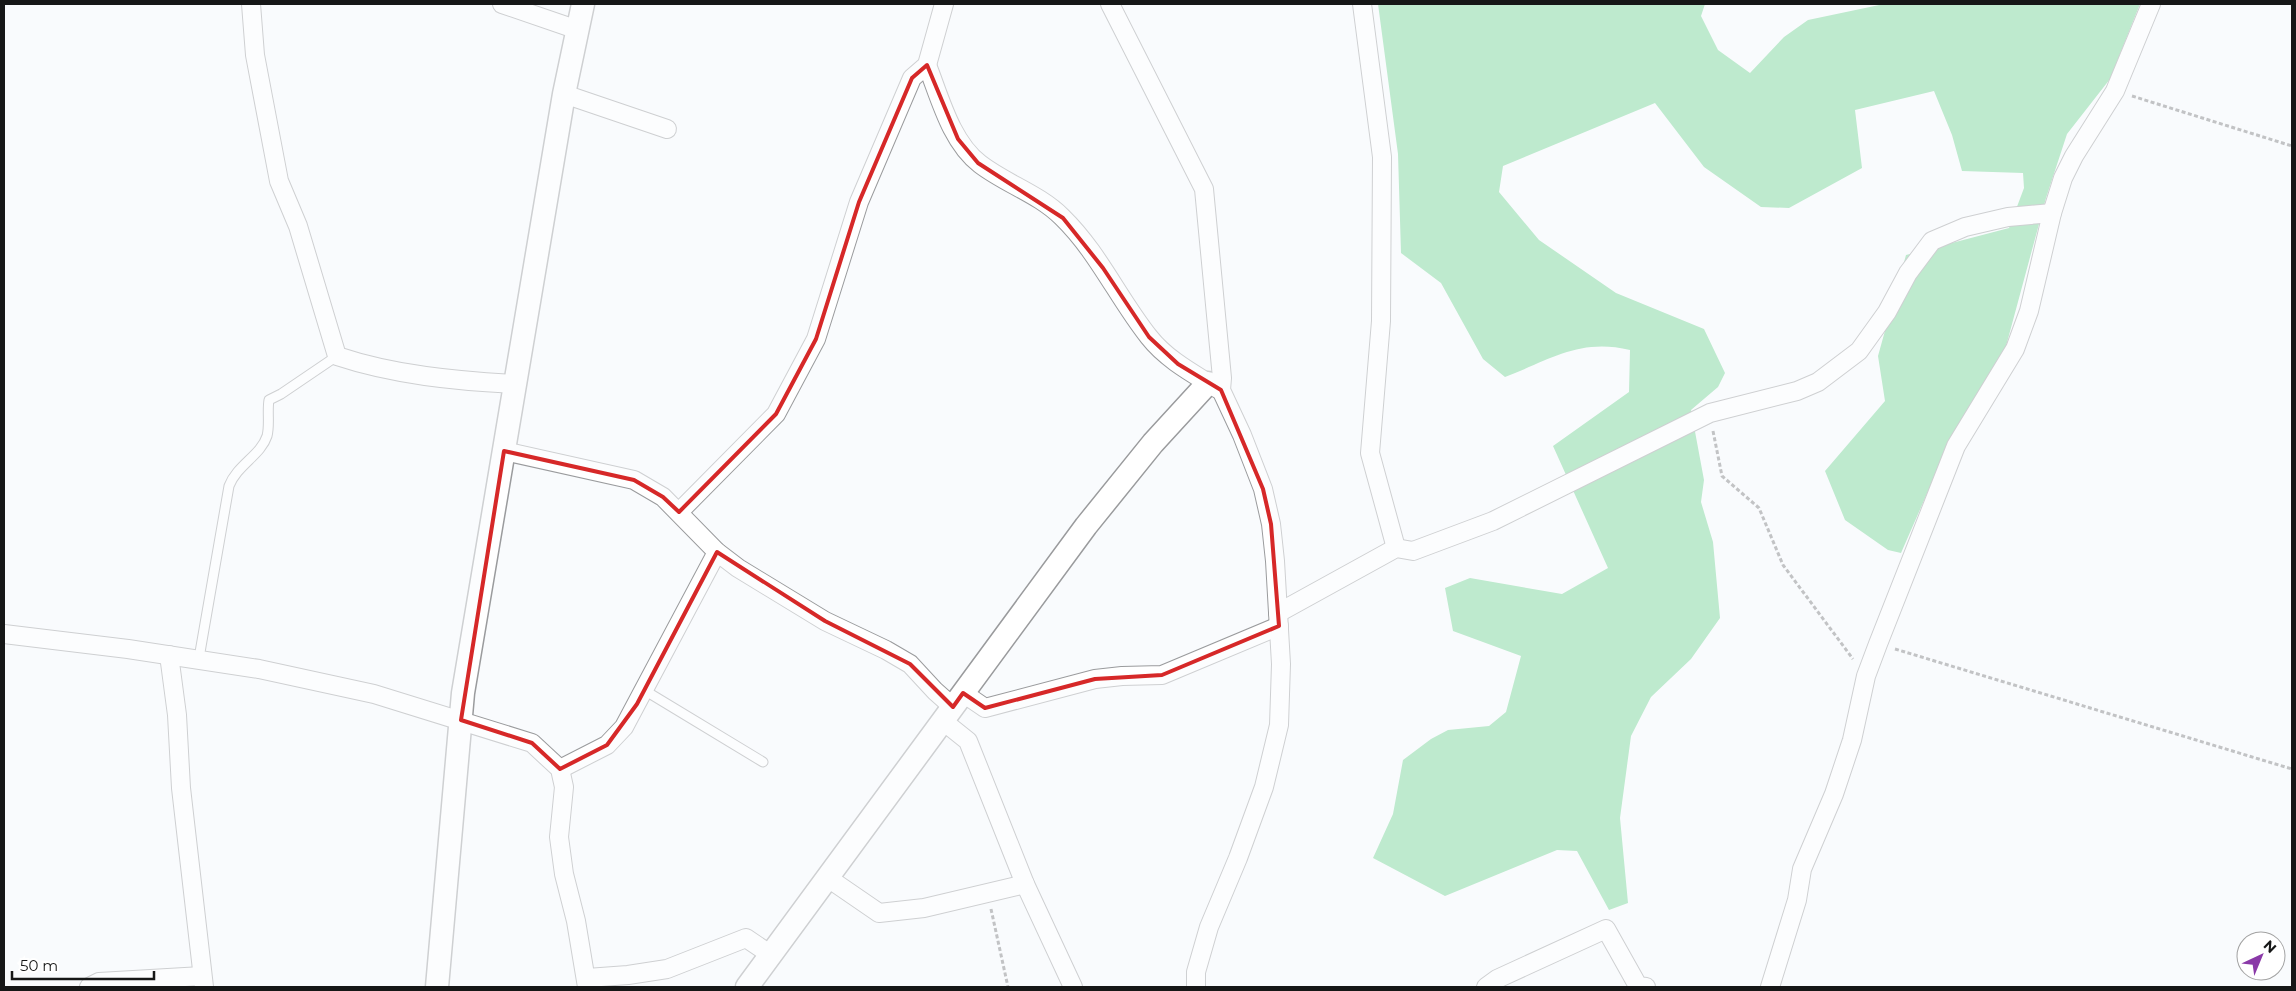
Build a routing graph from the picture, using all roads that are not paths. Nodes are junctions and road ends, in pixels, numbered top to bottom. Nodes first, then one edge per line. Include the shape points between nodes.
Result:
1 (250, 4) edge
2 (502, 4) edge
3 (583, 4) edge
4 (944, 4) edge
5 (1110, 4) edge
6 (1362, 4) edge
7 (2151, 4) edge
8 (578, 30) junction
9 (927, 65) junction
10 (564, 94) junction
11 (667, 129) dead end
12 (2052, 213) junction
13 (337, 356) junction
14 (516, 384) junction
15 (1214, 387) junction
16 (504, 451) junction
17 (679, 512) junction
18 (1396, 548) junction
19 (717, 552) junction
20 (1279, 619) junction
21 (4, 634) edge
22 (169, 656) junction
23 (200, 658) junction
24 (644, 690) junction
25 (953, 707) junction
26 (460, 720) junction
27 (763, 762) dead end
28 (560, 769) junction
29 (828, 878) junction
30 (1025, 884) junction
31 (770, 955) junction
32 (203, 982) edge
33 (587, 982) edge
34 (89, 987) edge
35 (437, 987) edge
36 (747, 987) edge
37 (1073, 987) edge
38 (1196, 987) edge
39 (1486, 987) edge
40 (1646, 987) edge
41 (1770, 987) edge

1 - 13 street via 255,55 279,181 298,226
2 - 8 street
3 - 8 street
4 - 9 street
5 - 15 street via 1204,189 1222,378
6 - 18 street via 1382,157 1381,321 1370,453
7 - 12 street via 2115,91 2063,178
8 - 10 street
9 - 15 street via 958,139 978,163 1047,204 1063,218 1104,268 1149,337 1178,364
9 - 17 street via 912,78 859,202 816,340 776,414
10 - 11 street
10 - 14 street
12 - 18 street via 2008,216 1965,226 1932,241 1859,350 1818,382 1797,391 1710,413 1493,521 1413,551
12 - 41 street via 2029,311 2015,349 1956,446 1866,676 1852,740 1834,794 1802,869 1797,900
13 - 14 street via 359,363 470,382
13 - 23 lane via 269,400 268,434 263,444 234,474 229,486
14 - 16 street
15 - 20 street via 1242,435 1263,489 1271,524
15 - 25 street via 1153,443 1122,480
16 - 17 street via 634,480 663,496
16 - 26 street
17 - 19 street
18 - 20 street
19 - 24 street
19 - 25 street via 825,621 910,664
20 - 25 street via 1162,674 1095,679 985,708
20 - 38 street via 1279,724 1264,787 1209,927 1196,972
21 - 22 street via 128,648
22 - 23 street
22 - 32 street
23 - 26 street via 374,694
24 - 27 lane
24 - 28 street via 624,727 607,745
25 - 29 street
25 - 30 street
26 - 28 street via 532,743
26 - 35 street
28 - 33 street via 564,788 560,847
29 - 30 street via 879,913 924,908
29 - 31 street
30 - 37 street
31 - 33 street via 746,938 667,969
31 - 36 street
32 - 34 street via 99,982
39 - 40 street via 1606,929 1638,986

